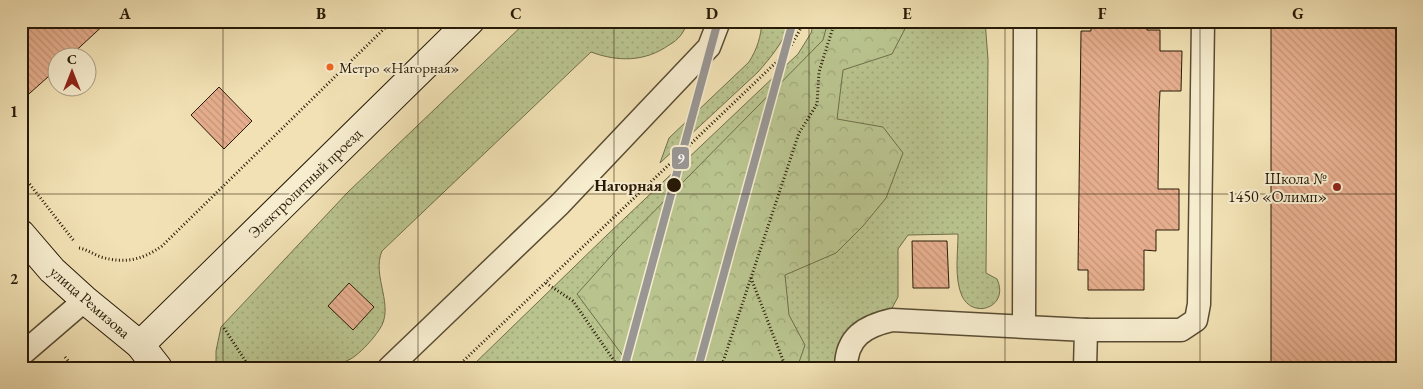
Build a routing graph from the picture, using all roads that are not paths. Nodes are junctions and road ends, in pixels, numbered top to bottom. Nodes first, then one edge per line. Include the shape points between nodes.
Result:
1 (470, 21) edge
2 (719, 21) edge
3 (1025, 21) edge
4 (1203, 21) edge
5 (21, 234) edge
6 (85, 300) junction
7 (1024, 326) junction
8 (1086, 330) junction
9 (140, 345) junction
10 (21, 355) edge
11 (158, 368) edge
12 (389, 368) edge
13 (846, 368) edge
14 (1085, 368) edge

1 - 9 street, Электролитный проезд
2 - 12 lane via 709,47 560,204
3 - 7 lane
4 - 8 lane via 1200,304 1196,320 1181,330
5 - 6 street, улица Ремизова via 52,270
6 - 9 street, улица Ремизова
6 - 10 lane
7 - 8 lane
7 - 13 lane via 892,320 875,324 859,333 849,348
8 - 14 lane
9 - 11 street, улица Ремизова

